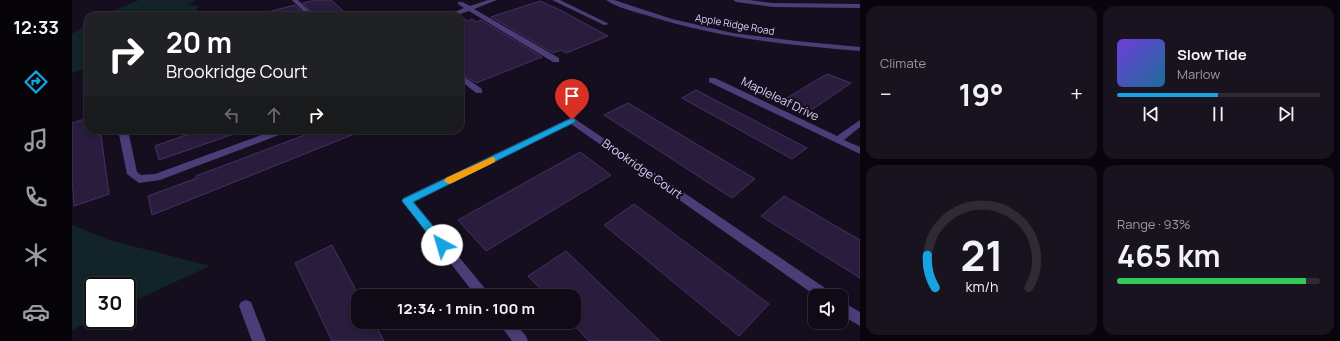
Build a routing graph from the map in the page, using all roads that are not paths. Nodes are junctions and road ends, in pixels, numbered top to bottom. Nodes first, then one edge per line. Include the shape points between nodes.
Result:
1 (295, 0) edge
2 (494, 0) edge
3 (555, 0) edge
4 (609, 0) edge
5 (736, 0) edge
6 (463, 2) edge
7 (860, 6) edge
8 (470, 9) junction
9 (308, 12) edge
10 (453, 12) edge
11 (461, 12) edge
12 (606, 24) dead end
13 (860, 49) edge
14 (556, 60) dead end
15 (464, 79) edge
16 (712, 80) dead end
17 (479, 91) dead end
18 (860, 123) edge
19 (124, 134) edge
20 (273, 134) edge
21 (838, 140) junction
22 (860, 151) edge
23 (478, 289) edge
24 (816, 289) edge
25 (246, 306) dead end
26 (848, 312) edge
27 (860, 320) edge
28 (511, 329) edge
29 (259, 341) edge
30 (521, 341) edge

1 - 9 street
2 - 8 street
3 - 12 street
4 - 13 street, Apple Ridge Road via 691,26 747,37
5 - 7 street via 773,5
6 - 8 street
6 - 10 street
8 - 11 street
8 - 14 street
15 - 17 street
16 - 21 street, Mapleleaf Drive
18 - 21 street
19 - 20 street via 132,174 139,179 156,177
21 - 22 street, Mapleleaf Drive
23 - 24 street, Brookridge Court via 407,201 572,120
25 - 29 street
26 - 27 street
28 - 30 street

